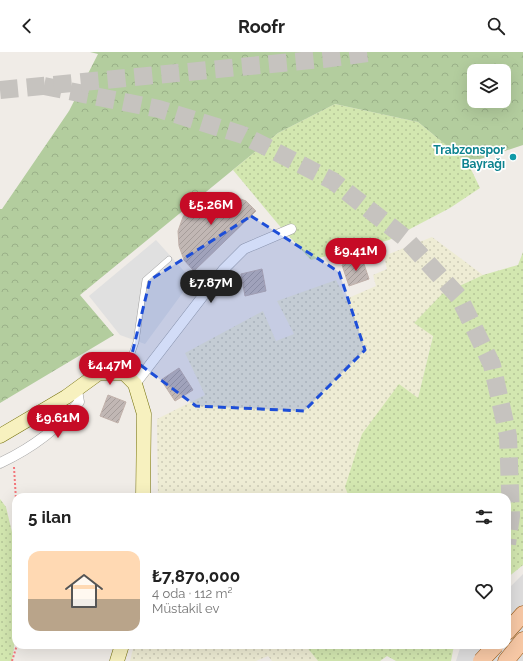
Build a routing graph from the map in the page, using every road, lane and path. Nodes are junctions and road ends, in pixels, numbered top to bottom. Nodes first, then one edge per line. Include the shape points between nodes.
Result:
1 (291, 229) dead end
2 (169, 259) dead end
3 (124, 374) junction
4 (135, 384) junction
5 (77, 390) junction
6 (0, 436) edge
7 (13, 456) junction
8 (0, 463) edge
9 (16, 493) edge
10 (143, 493) edge
11 (523, 640) edge
12 (16, 649) edge
13 (121, 649) edge
14 (492, 649) edge
15 (12, 661) edge
16 (117, 661) edge
17 (481, 661) edge
18 (506, 661) edge

1 - 4 street via 244,249 223,270
2 - 3 lane via 145,280 136,342
3 - 4 main road
3 - 5 main road via 100,374
4 - 10 main road via 144,414
5 - 6 main road
5 - 7 street via 79,402 71,413 43,438
7 - 8 street
7 - 9 path
11 - 18 main road
12 - 15 path
13 - 16 main road
14 - 17 main road, bridge

